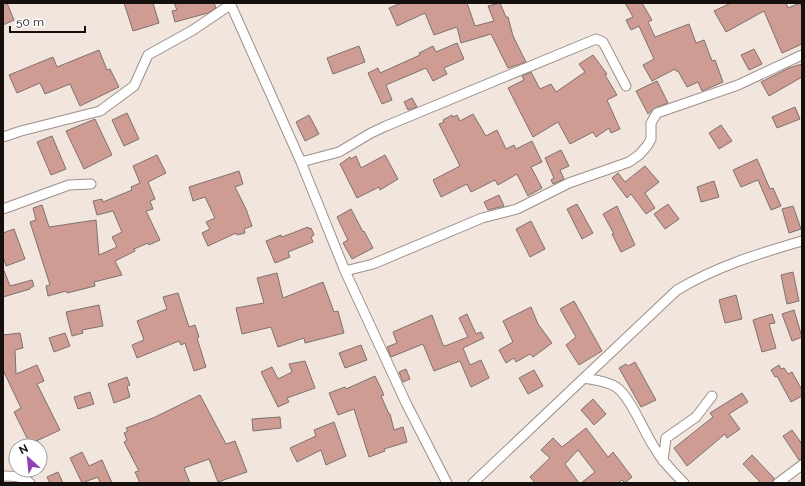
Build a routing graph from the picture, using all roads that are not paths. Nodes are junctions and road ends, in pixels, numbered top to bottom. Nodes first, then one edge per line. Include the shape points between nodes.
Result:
1 (230, 4) edge
2 (802, 55) edge
3 (626, 86) dead end
4 (3, 137) edge
5 (301, 162) junction
6 (91, 184) dead end
7 (3, 209) edge
8 (802, 241) edge
9 (345, 271) junction
10 (584, 378) junction
11 (712, 396) dead end
12 (663, 461) junction
13 (802, 465) edge
14 (3, 476) edge
15 (30, 483) edge
16 (447, 483) edge
17 (473, 483) edge
18 (684, 483) edge
19 (778, 483) edge

1 - 4 street via 193,30 148,55 134,86 100,111
1 - 5 street
2 - 9 street via 738,85 657,113 651,123 651,139 648,146 629,162 569,184 517,209 482,218 373,264
3 - 5 street via 603,42 596,39 376,130 339,152
5 - 9 street
6 - 7 street via 69,185
8 - 10 street via 704,274 677,290
9 - 16 street via 406,403
10 - 12 street via 606,382 617,388 626,398 640,426
10 - 17 street
11 - 12 street via 696,417 666,438
12 - 18 street
13 - 19 street
14 - 15 street via 16,476

